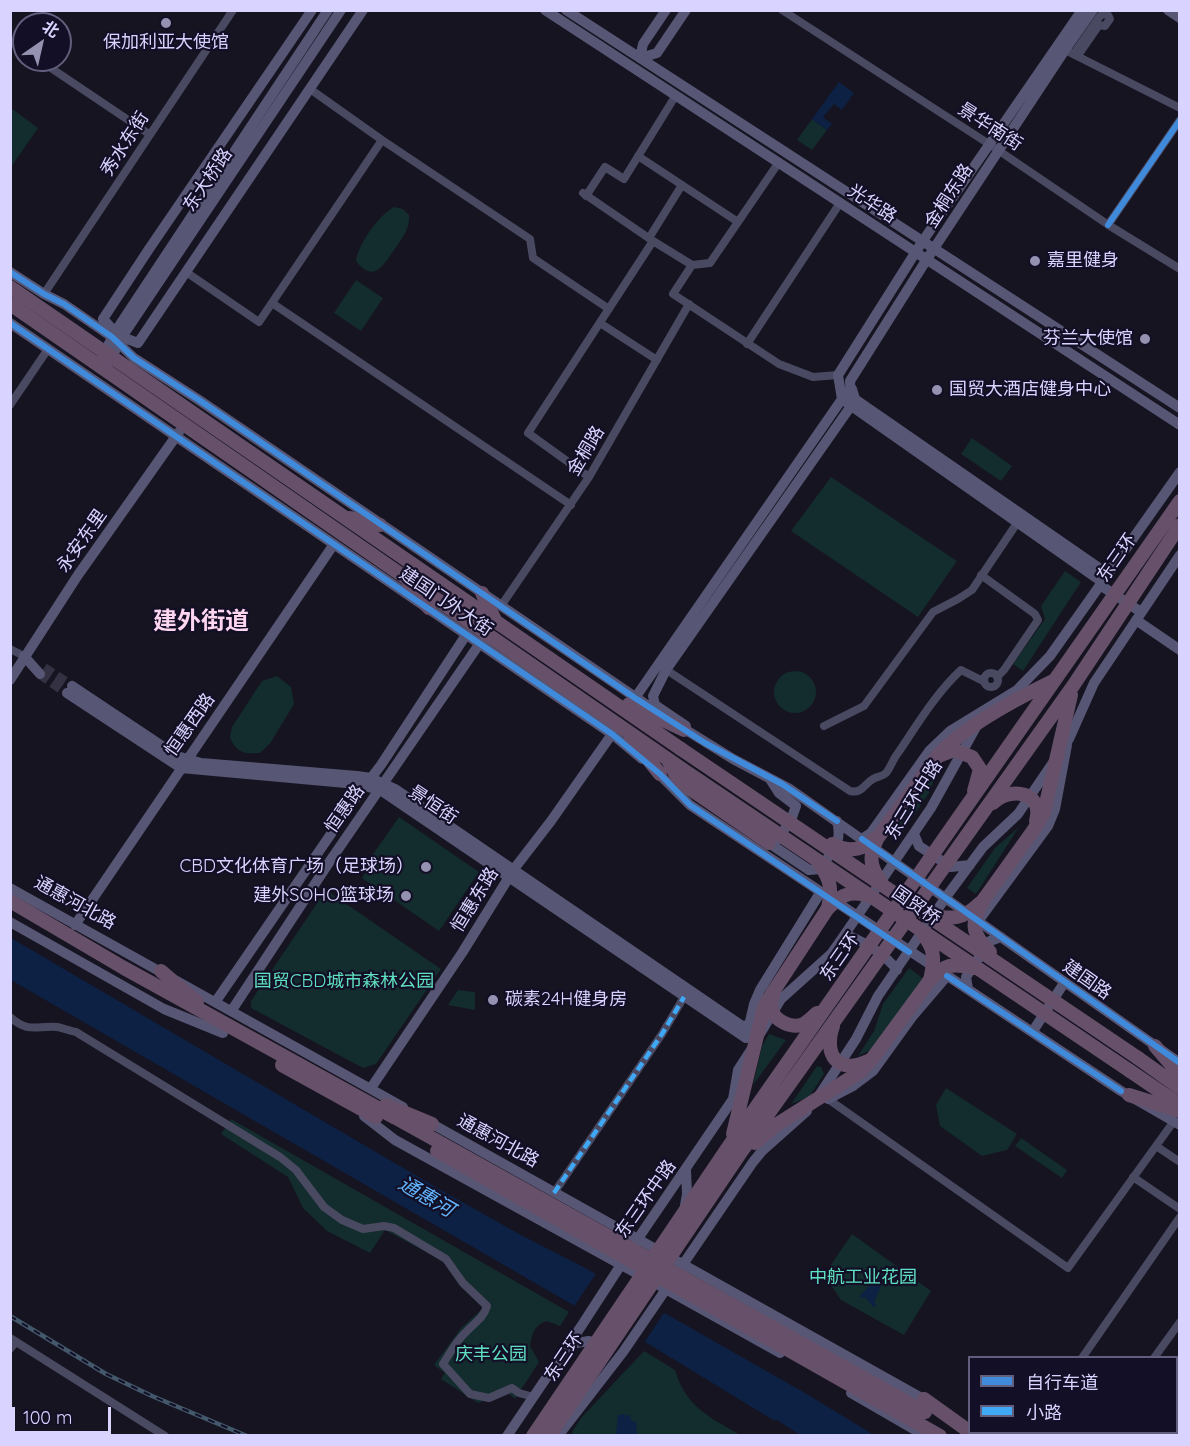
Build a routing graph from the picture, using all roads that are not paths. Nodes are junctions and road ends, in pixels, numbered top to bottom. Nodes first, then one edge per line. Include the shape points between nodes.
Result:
1 (233, 10) edge
2 (312, 10) edge
3 (328, 10) edge
4 (341, 10) edge
5 (363, 10) edge
6 (546, 10) edge
7 (566, 10) edge
8 (666, 10) edge
9 (686, 10) edge
10 (783, 10) edge
11 (1082, 10) edge
12 (1094, 10) edge
13 (1168, 10) edge
14 (1179, 18) edge
15 (1071, 51) junction
16 (640, 58) junction
17 (57, 72) edge
18 (310, 90) junction
19 (676, 95) junction
20 (1179, 107) edge
21 (1179, 120) edge
22 (1179, 125) edge
23 (149, 134) junction
24 (382, 140) junction
25 (989, 144) junction
26 (999, 150) junction
27 (638, 156) junction
28 (779, 162) junction
29 (682, 185) junction
30 (840, 203) junction
31 (738, 222) junction
32 (1109, 226) junction
33 (179, 237) junction
34 (651, 239) junction
35 (922, 242) junction
36 (149, 249) junction
37 (934, 249) junction
38 (916, 252) junction
39 (927, 260) junction
40 (692, 265) junction
41 (1179, 269) edge
42 (10, 272) edge
43 (186, 273) junction
44 (10, 287) edge
45 (44, 294) junction
46 (272, 303) junction
47 (10, 304) edge
48 (688, 304) junction
49 (609, 309) junction
50 (10, 323) edge
51 (600, 323) junction
52 (117, 337) junction
53 (747, 344) junction
54 (48, 349) junction
55 (105, 360) junction
56 (657, 360) junction
57 (838, 375) junction
58 (850, 381) junction
59 (842, 399) junction
60 (10, 405) edge
61 (851, 406) junction
62 (1179, 408) edge
63 (1179, 425) edge
64 (180, 430) junction
65 (1179, 472) edge
66 (589, 477) junction
67 (1179, 501) edge
68 (571, 505) junction
69 (343, 516) junction
70 (1017, 523) junction
71 (380, 525) junction
72 (1179, 525) edge
73 (334, 544) junction
74 (1179, 555) edge
75 (396, 570) junction
76 (981, 575) junction
77 (1103, 580) junction
78 (482, 593) junction
79 (501, 606) junction
80 (429, 608) junction
81 (1138, 616) junction
82 (496, 622) junction
83 (466, 634) junction
84 (495, 638) junction
85 (480, 643) junction
86 (10, 649) edge
87 (1179, 650) edge
88 (455, 651) junction
89 (24, 656) junction
90 (661, 667) junction
91 (42, 671) tunnel mouth
92 (10, 680) edge
93 (1055, 680) junction
94 (1073, 686) junction
95 (594, 687) junction
96 (70, 690) tunnel mouth
97 (635, 698) junction
98 (986, 710) junction
99 (433, 712) junction
100 (824, 726) dead end
101 (618, 730) junction
102 (684, 730) junction
103 (1069, 739) junction
104 (705, 743) junction
105 (681, 749) joint
106 (667, 758) junction
107 (937, 758) junction
108 (184, 764) junction
109 (682, 769) joint
110 (660, 774) joint
111 (770, 778) junction
112 (368, 782) junction
113 (381, 786) junction
114 (966, 809) junction
115 (979, 818) junction
116 (837, 821) junction
117 (1035, 828) junction
118 (914, 834) junction
119 (812, 836) junction
120 (879, 836) junction
121 (862, 839) junction
122 (742, 840) junction
123 (769, 843) junction
124 (811, 855) junction
125 (894, 861) junction
126 (970, 866) junction
127 (512, 873) junction
128 (10, 888) edge
129 (888, 889) junction
130 (820, 893) junction
131 (946, 897) junction
132 (984, 899) junction
133 (10, 901) edge
134 (878, 901) junction
135 (828, 908) junction
136 (10, 911) edge
137 (925, 915) junction
138 (857, 917) junction
139 (979, 920) junction
140 (10, 922) edge
141 (75, 925) junction
142 (916, 927) junction
143 (845, 934) junction
144 (1001, 937) junction
145 (252, 951) junction
146 (909, 952) junction
147 (897, 969) junction
148 (977, 969) junction
149 (1006, 969) junction
150 (161, 971) junction
151 (124, 973) junction
152 (947, 976) junction
153 (930, 980) junction
154 (1064, 983) junction
155 (244, 989) junction
156 (968, 989) junction
157 (773, 992) junction
158 (684, 997) junction
159 (834, 997) junction
160 (216, 1001) junction
161 (232, 1010) junction
162 (837, 1016) junction
163 (10, 1017) edge
164 (749, 1025) junction
165 (221, 1027) junction
166 (1033, 1031) junction
167 (746, 1038) junction
168 (1155, 1046) junction
169 (872, 1059) junction
170 (1179, 1063) edge
171 (738, 1070) junction
172 (1179, 1075) edge
173 (371, 1088) junction
174 (1179, 1088) edge
175 (343, 1093) junction
176 (1129, 1095) joint
177 (828, 1099) junction
178 (1179, 1105) edge
179 (812, 1107) junction
180 (1178, 1119) edge
181 (432, 1124) junction
182 (1156, 1146) junction
183 (734, 1151) junction
184 (1179, 1162) edge
185 (686, 1170) junction
186 (1132, 1177) junction
187 (554, 1193) junction
188 (1179, 1209) edge
189 (1179, 1218) edge
190 (637, 1240) junction
191 (662, 1253) junction
192 (621, 1265) junction
193 (682, 1265) junction
194 (647, 1279) junction
195 (666, 1289) junction
196 (1179, 1322) edge
197 (13, 1340) edge
198 (602, 1343) junction
199 (570, 1344) junction
200 (10, 1350) edge
201 (1083, 1356) edge
202 (1156, 1356) edge
203 (612, 1365) junction
204 (530, 1395) dead end
205 (923, 1412) junction
206 (968, 1424) edge
207 (968, 1433) edge
208 (165, 1436) edge
209 (507, 1436) edge
210 (532, 1436) edge
211 (549, 1436) edge
212 (558, 1436) edge
213 (928, 1436) edge
214 (940, 1436) edge

1 - 23 street, 秀水东街
2 - 36 street
3 - 33 street, 东大桥路
4 - 52 street, 东大桥路
5 - 18 street
6 - 19 street, 光华路
7 - 16 street, 光华路
8 - 16 street via 643,44
9 - 16 street via 657,54
10 - 25 street, 景华南街
11 - 25 street, 金桐东路
12 - 15 street, 金桐东路
13 - 14 street
15 - 15 street via 1099,25 1108,24 1108,15 1100,16
15 - 20 street
15 - 20 street
15 - 26 street, 金桐东路
16 - 35 street, 光华路
17 - 23 street
18 - 24 street
18 - 43 street
19 - 27 street
19 - 28 street, 光华路
21 - 32 street
22 - 32 street
23 - 45 street, 秀水东街
24 - 46 street
24 - 49 street via 530,239 533,258
25 - 26 street, 景华南街
25 - 35 street, 金桐东路
26 - 32 street, 景华南街
26 - 37 street, 金桐东路
27 - 29 street
27 - 34 street via 624,179 605,167 584,194
28 - 30 street, 光华路
28 - 31 street
29 - 31 street
29 - 34 street
30 - 38 street, 光华路
30 - 53 street
31 - 40 street via 710,263
32 - 41 street, 景华南街
33 - 36 street
33 - 52 street, 东大桥路
34 - 40 street
34 - 49 street
35 - 37 street, 光华路
35 - 38 street, 金桐东路
36 - 52 street via 103,319
37 - 39 street, 金桐东路
37 - 62 street, 光华路
38 - 39 street, 光华路
38 - 57 street, 金桐东路
39 - 58 street, 金桐东路
39 - 63 street, 光华路
40 - 48 street via 673,294
42 - 45 street, 建国门外大街
43 - 46 street via 259,322
43 - 52 street via 138,343
44 - 55 highway, 建国门外大街
45 - 52 street, 建国门外大街
46 - 68 street
47 - 55 highway, 建国门外大街
48 - 53 street
48 - 56 street, 金桐路
49 - 51 street
50 - 54 street, 建国门外大街
51 - 56 street
51 - 66 street via 528,433
52 - 55 street, 东大桥路
52 - 71 street, 建国门外大街 via 134,358
53 - 57 street via 801,374
54 - 60 street
54 - 64 street, 建国门外大街
55 - 64 highway, 建国门外大街
55 - 69 highway, 建国门外大街
56 - 66 street, 金桐路
57 - 58 street
57 - 59 street
58 - 61 street
58 - 77 street via 855,399
59 - 61 street
59 - 90 street
61 - 70 street
61 - 90 street
64 - 73 street, 建国门外大街
64 - 75 highway, 建国门外大街
64 - 89 street, 永安东里
65 - 77 street, 东三环中路
66 - 68 street, 金桐路
67 - 93 highway, 东三环, bridge
68 - 79 street, 金桐路
69 - 71 highway
69 - 82 highway, 建国门外大街
70 - 76 street
70 - 77 street
71 - 78 street, 建国门外大街
72 - 94 highway, 东三环, bridge
73 - 80 street, 建国门外大街
73 - 108 street, 恒惠西路
74 - 81 street
75 - 80 highway
75 - 84 highway, 建国门外大街
76 - 90 street via 1038,620 997,677 988,673 983,681 961,670 951,679 888,771 854,792
76 - 100 street via 972,590 933,612 864,706
77 - 81 street
77 - 98 street, 东三环中路 via 1050,656 1017,690
78 - 79 street, 建国门外大街
78 - 82 highway
79 - 97 street, 建国门外大街
80 - 83 street, 建国门外大街
81 - 87 street
81 - 103 street via 1094,683
82 - 95 highway, 建国门外大街
83 - 85 street, 建国门外大街
83 - 88 street, 恒惠路
84 - 85 street
84 - 101 highway, 建国门外大街
85 - 99 street, 恒惠路
85 - 101 street, 建国门外大街
86 - 89 street
88 - 99 street via 463,657 463,663
88 - 112 street, 恒惠路
89 - 91 street
89 - 92 street, 永安东里
90 - 97 street
90 - 104 street via 653,696 656,705
93 - 107 highway, bridge via 965,732
93 - 114 highway, 东三环, bridge
94 - 115 highway, 东三环, bridge
94 - 117 highway, bridge via 1044,812
95 - 102 highway
95 - 105 highway, 建国门外大街
96 - 108 street, 景恒街
97 - 102 street, 建国门外大街
98 - 118 street, 东三环中路
98 - 121 street via 950,731 930,750 871,833
99 - 113 street, 恒惠路
101 - 106 highway, 建国门外大街
101 - 110 highway
101 - 127 street, 恒惠东路
102 - 104 street, 建国门外大街
103 - 126 street via 1018,814
103 - 139 street via 1048,826
104 - 111 street, 建国门外大街
105 - 119 highway, 国贸桥, bridge
106 - 109 highway, 建国门外大街
106 - 123 highway via 679,780
107 - 114 highway, bridge via 959,750 977,763 978,779
107 - 120 highway
108 - 112 street, 景恒街
108 - 141 street, 恒惠西路
109 - 124 highway, 国贸桥, bridge
110 - 122 street via 690,805
111 - 116 street, 建国门外大街
111 - 123 street via 779,793 795,806 786,828 776,842
112 - 113 street, 景恒街
112 - 145 street, 恒惠路
113 - 127 street, 景恒街 via 395,789
113 - 155 street, 恒惠路
114 - 159 highway, 东三环, bridge
115 - 117 highway, bridge via 1002,796 1018,793 1036,804
115 - 162 highway, 东三环, bridge
116 - 121 street, 建国门外大街
116 - 123 street via 839,841 815,871
117 - 132 highway
118 - 125 street, 东三环中路
118 - 126 street via 919,846 951,867
119 - 120 highway, bridge via 848,850
119 - 129 highway, 国贸桥, bridge
120 - 129 highway, bridge via 870,860
121 - 125 street, 建国门外大街
122 - 123 street
122 - 130 street
124 - 134 highway, 国贸桥, bridge
124 - 135 highway, bridge via 830,881
125 - 131 street, 建国门外大街
125 - 138 street, 东三环中路
126 - 131 street
127 - 158 street, 景恒街
127 - 164 street, 景恒街 via 742,1026
127 - 173 street, 恒惠东路
128 - 141 street, 通惠河北路
129 - 137 highway, 国贸桥, bridge
130 - 138 street
130 - 164 street via 760,990
131 - 139 street, 建国路
131 - 146 street
132 - 137 highway, bridge via 963,917
132 - 149 highway, bridge via 973,925 978,940
133 - 151 highway, 通惠河北路
134 - 135 highway, bridge via 853,892
134 - 142 highway, 国贸桥, bridge
135 - 157 highway
136 - 151 highway, 通惠河北路
137 - 149 highway, 国贸桥, bridge
138 - 143 street, 东三环中路
138 - 146 street
139 - 144 street, 建国路
140 - 165 street, 通惠河北路 via 164,1009
141 - 150 street, 通惠河北路
142 - 148 highway, 国贸桥, bridge
142 - 153 highway, bridge via 933,950
143 - 147 street via 891,961
143 - 171 street, 东三环中路 via 831,954 781,999
144 - 154 street, 建国路
144 - 156 street via 990,941 966,977
145 - 155 street via 233,984 234,988
145 - 160 street, 恒惠路
146 - 147 street
146 - 152 street
147 - 179 street
148 - 153 highway, bridge via 946,966
148 - 178 highway, 国贸桥, bridge
149 - 174 highway, 国贸桥, bridge
150 - 160 street, 通惠河北路
150 - 165 highway
151 - 165 highway, 通惠河北路
152 - 156 street
152 - 177 street via 873,1071
153 - 169 highway
154 - 166 street
154 - 168 street, 建国路
155 - 161 street, 恒惠路
156 - 166 street
157 - 159 highway, bridge via 771,1005 775,1016 793,1026 806,1023
157 - 183 highway, bridge via 764,1007
158 - 167 street, 景恒街
158 - 187 street
159 - 183 highway, 东三环, bridge
160 - 161 street, 通惠河北路
161 - 173 street, 通惠河北路
162 - 169 highway, bridge via 829,1047 834,1059 851,1067
162 - 183 highway, 东三环, bridge via 805,1064
163 - 204 street via 18,1024 37,1029 55,1027 76,1032 280,1157 296,1170 324,1207 342,1220 363,1229 394,1228 446,1259 487,1306 483,1317 453,1347 443,1364 470,1394 489,1398 512,1388
164 - 167 street
165 - 175 highway, 通惠河北路
166 - 176 street
167 - 171 street
168 - 170 street, 建国路
168 - 172 highway
169 - 183 highway, bridge via 860,1072
171 - 185 street, 东三环中路 via 733,1099
173 - 181 street, 通惠河北路
175 - 181 highway
175 - 192 street, 通惠河北路 via 395,1140
175 - 205 highway, 通惠河北路, bridge
176 - 180 highway
177 - 179 street
177 - 186 street via 1068,1268
179 - 193 street via 753,1162
180 - 182 street
181 - 187 street, 通惠河北路
182 - 184 street
182 - 186 street
183 - 210 highway, 东三环, bridge
183 - 211 highway, 东三环, bridge
185 - 190 street, 东三环中路
185 - 191 street via 682,1219
186 - 188 street
187 - 190 street, 通惠河北路
189 - 201 street
190 - 191 street, 通惠河北路
190 - 192 street, 东三环中路
191 - 193 street, 通惠河北路
191 - 194 street
192 - 194 street, 通惠河北路
192 - 199 street, 东三环中路
193 - 195 street
193 - 205 street, 通惠河北路
194 - 195 street, 通惠河北路
194 - 198 street
195 - 203 street
195 - 213 street, 通惠河北路
196 - 202 street
197 - 200 street
197 - 208 street
198 - 199 street
198 - 203 street
199 - 209 street
203 - 212 street
205 - 206 street, 通惠河北路
205 - 207 highway, 通惠河北路
205 - 214 highway, 通惠河北路

